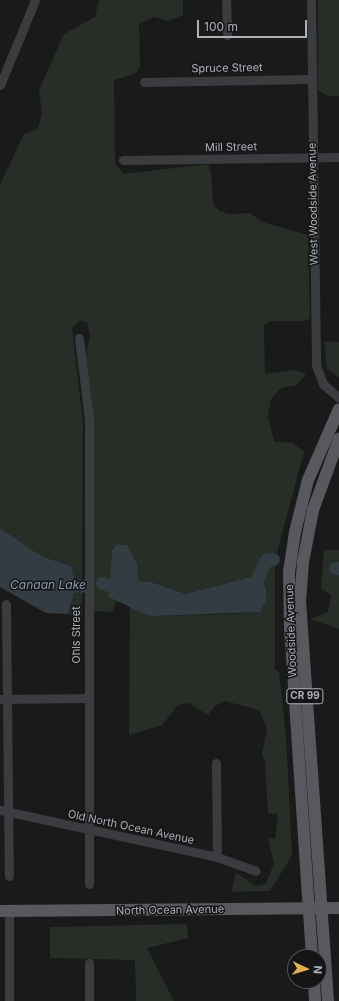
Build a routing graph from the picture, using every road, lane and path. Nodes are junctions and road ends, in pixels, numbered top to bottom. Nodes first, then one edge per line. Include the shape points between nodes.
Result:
1 (35, 0) edge
2 (226, 0) edge
3 (311, 0) edge
4 (227, 35) dead end
5 (311, 79) junction
6 (144, 82) dead end
7 (0, 85) edge
8 (339, 157) edge
9 (312, 158) junction
10 (123, 160) dead end
11 (79, 338) dead end
12 (339, 398) edge
13 (339, 409) edge
14 (339, 440) edge
15 (6, 604) dead end
16 (88, 698) junction
17 (3, 699) edge
18 (216, 763) dead end
19 (4, 810) edge
20 (88, 830) junction
21 (217, 857) junction
22 (256, 871) dead end
23 (9, 876) dead end
24 (89, 884) dead end
25 (339, 908) edge
26 (308, 909) junction
27 (323, 909) junction
28 (5, 911) edge
29 (311, 949) edge
30 (90, 963) dead end
31 (314, 989) edge
32 (4, 1001) edge
33 (9, 1001) edge
34 (15, 1001) edge
35 (89, 1001) edge
36 (315, 1001) edge
37 (328, 1001) edge

1 - 7 street
2 - 4 street
3 - 5 street, West Woodside Avenue
5 - 6 street, Spruce Street
5 - 9 street, West Woodside Avenue
8 - 9 street, Mill Street
9 - 10 street, Mill Street
9 - 12 street, West Woodside Avenue via 316,366 324,384
11 - 16 street, Ohls Street via 89,419
13 - 26 main road, Woodside Avenue / CR 99 via 308,480 295,532 289,572 290,628
14 - 27 main road, Woodside Avenue / CR 99 via 313,510 303,562 300,602 301,657
15 - 17 street
16 - 17 street
16 - 20 street, Ohls Street
17 - 19 street
18 - 21 street
19 - 20 street, Old North Ocean Avenue
19 - 23 street
20 - 21 street, Old North Ocean Avenue
20 - 24 street, Ohls Street
21 - 22 street, Old North Ocean Avenue
25 - 27 main road, North Ocean Avenue
26 - 27 main road, North Ocean Avenue
26 - 28 main road, North Ocean Avenue
26 - 29 main road, CR 99
27 - 37 main road, CR 99
28 - 33 street
30 - 35 street
31 - 36 main road
32 - 33 street
33 - 34 street

